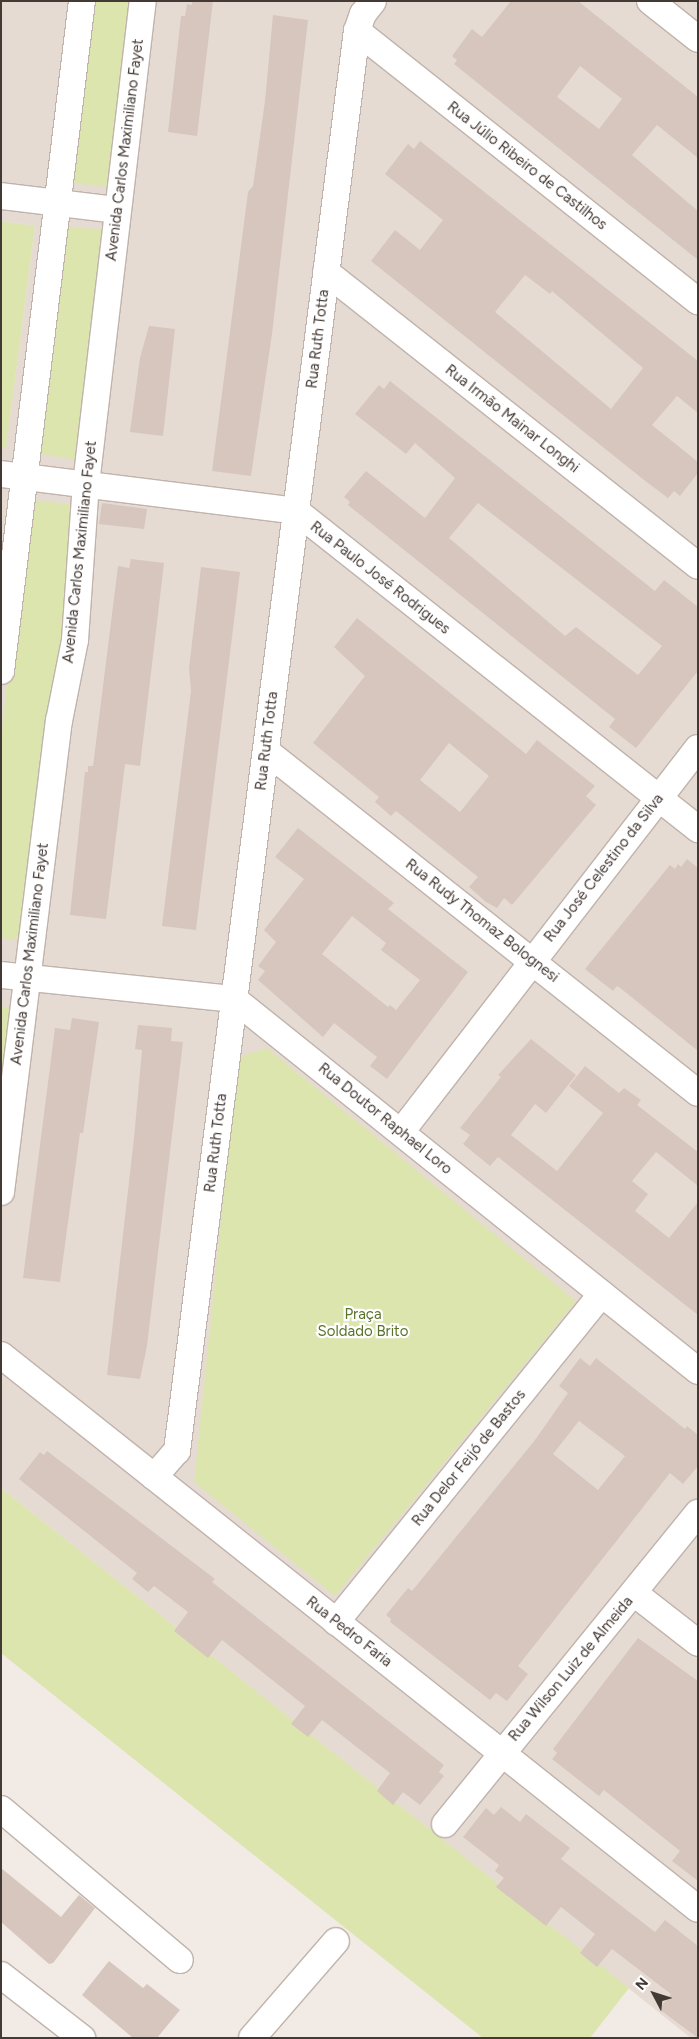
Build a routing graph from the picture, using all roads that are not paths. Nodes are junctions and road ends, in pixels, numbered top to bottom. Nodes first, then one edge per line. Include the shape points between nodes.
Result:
1 (82, 1) edge
2 (143, 1) edge
3 (373, 1) edge
4 (650, 1) edge
5 (357, 31) junction
6 (698, 40) edge
7 (1, 196) edge
8 (57, 203) junction
9 (117, 210) junction
10 (326, 272) junction
11 (698, 301) edge
12 (12, 475) edge
13 (86, 484) junction
14 (296, 510) junction
15 (698, 566) edge
16 (1, 671) edge
17 (698, 748) edge
18 (266, 751) junction
19 (657, 798) junction
20 (698, 829) edge
21 (533, 961) junction
22 (1, 975) edge
23 (27, 979) junction
24 (234, 999) junction
25 (698, 1093) edge
26 (402, 1132) junction
27 (1, 1192) edge
28 (602, 1294) junction
29 (1, 1355) edge
30 (698, 1371) edge
31 (154, 1477) junction
32 (698, 1513) edge
33 (634, 1593) junction
34 (336, 1622) junction
35 (698, 1643) edge
36 (502, 1753) junction
37 (1, 1809) edge
38 (445, 1824) dead end
39 (698, 1908) edge
40 (336, 1941) dead end
41 (180, 1960) dead end
42 (1, 1975) edge
43 (264, 2034) edge
44 (82, 2038) edge

1 - 8 street
2 - 9 street, Avenida Carlos Maximiliano Fayet
3 - 5 street, Rua Ruth Totta via 363,14
4 - 6 street
5 - 10 street, Rua Ruth Totta
5 - 11 street, Rua Júlio Ribeiro de Castilhos
7 - 8 street
8 - 9 street
8 - 12 street
9 - 13 street, Avenida Carlos Maximiliano Fayet
10 - 14 street, Rua Ruth Totta
10 - 15 street, Rua Irmão Mainar Longhi
12 - 13 street, Rua Paulo José Rodrigues
12 - 16 street
13 - 14 street, Rua Paulo José Rodrigues
13 - 23 street, Avenida Carlos Maximiliano Fayet via 74,640 59,721
14 - 18 street, Rua Ruth Totta
14 - 19 street, Rua Paulo José Rodrigues
17 - 19 street, Rua José Celestino da Silva
18 - 21 street, Rua Rudy Thomaz Bolognesi
18 - 24 street, Rua Ruth Totta
19 - 20 street, Rua Paulo José Rodrigues
19 - 21 street, Rua José Celestino da Silva
21 - 25 street, Rua Rudy Thomaz Bolognesi
21 - 26 street, Rua José Celestino da Silva
22 - 23 street
23 - 24 street
23 - 27 street, Avenida Carlos Maximiliano Fayet
24 - 26 street, Rua Doutor Raphael Loro
24 - 31 street, Rua Ruth Totta via 177,1451
26 - 28 street, Rua Doutor Raphael Loro
28 - 30 street, Rua Doutor Raphael Loro
28 - 34 street, Rua Delor Feijó de Bastos
29 - 31 street, Rua Pedro Faria
31 - 34 street, Rua Pedro Faria
32 - 33 street, Rua Wilson Luiz de Almeida
33 - 35 street
33 - 36 street, Rua Wilson Luiz de Almeida
34 - 36 street, Rua Pedro Faria
36 - 38 street, Rua Wilson Luiz de Almeida
36 - 39 street, Rua Pedro Faria
37 - 41 street
40 - 43 street
42 - 44 street

